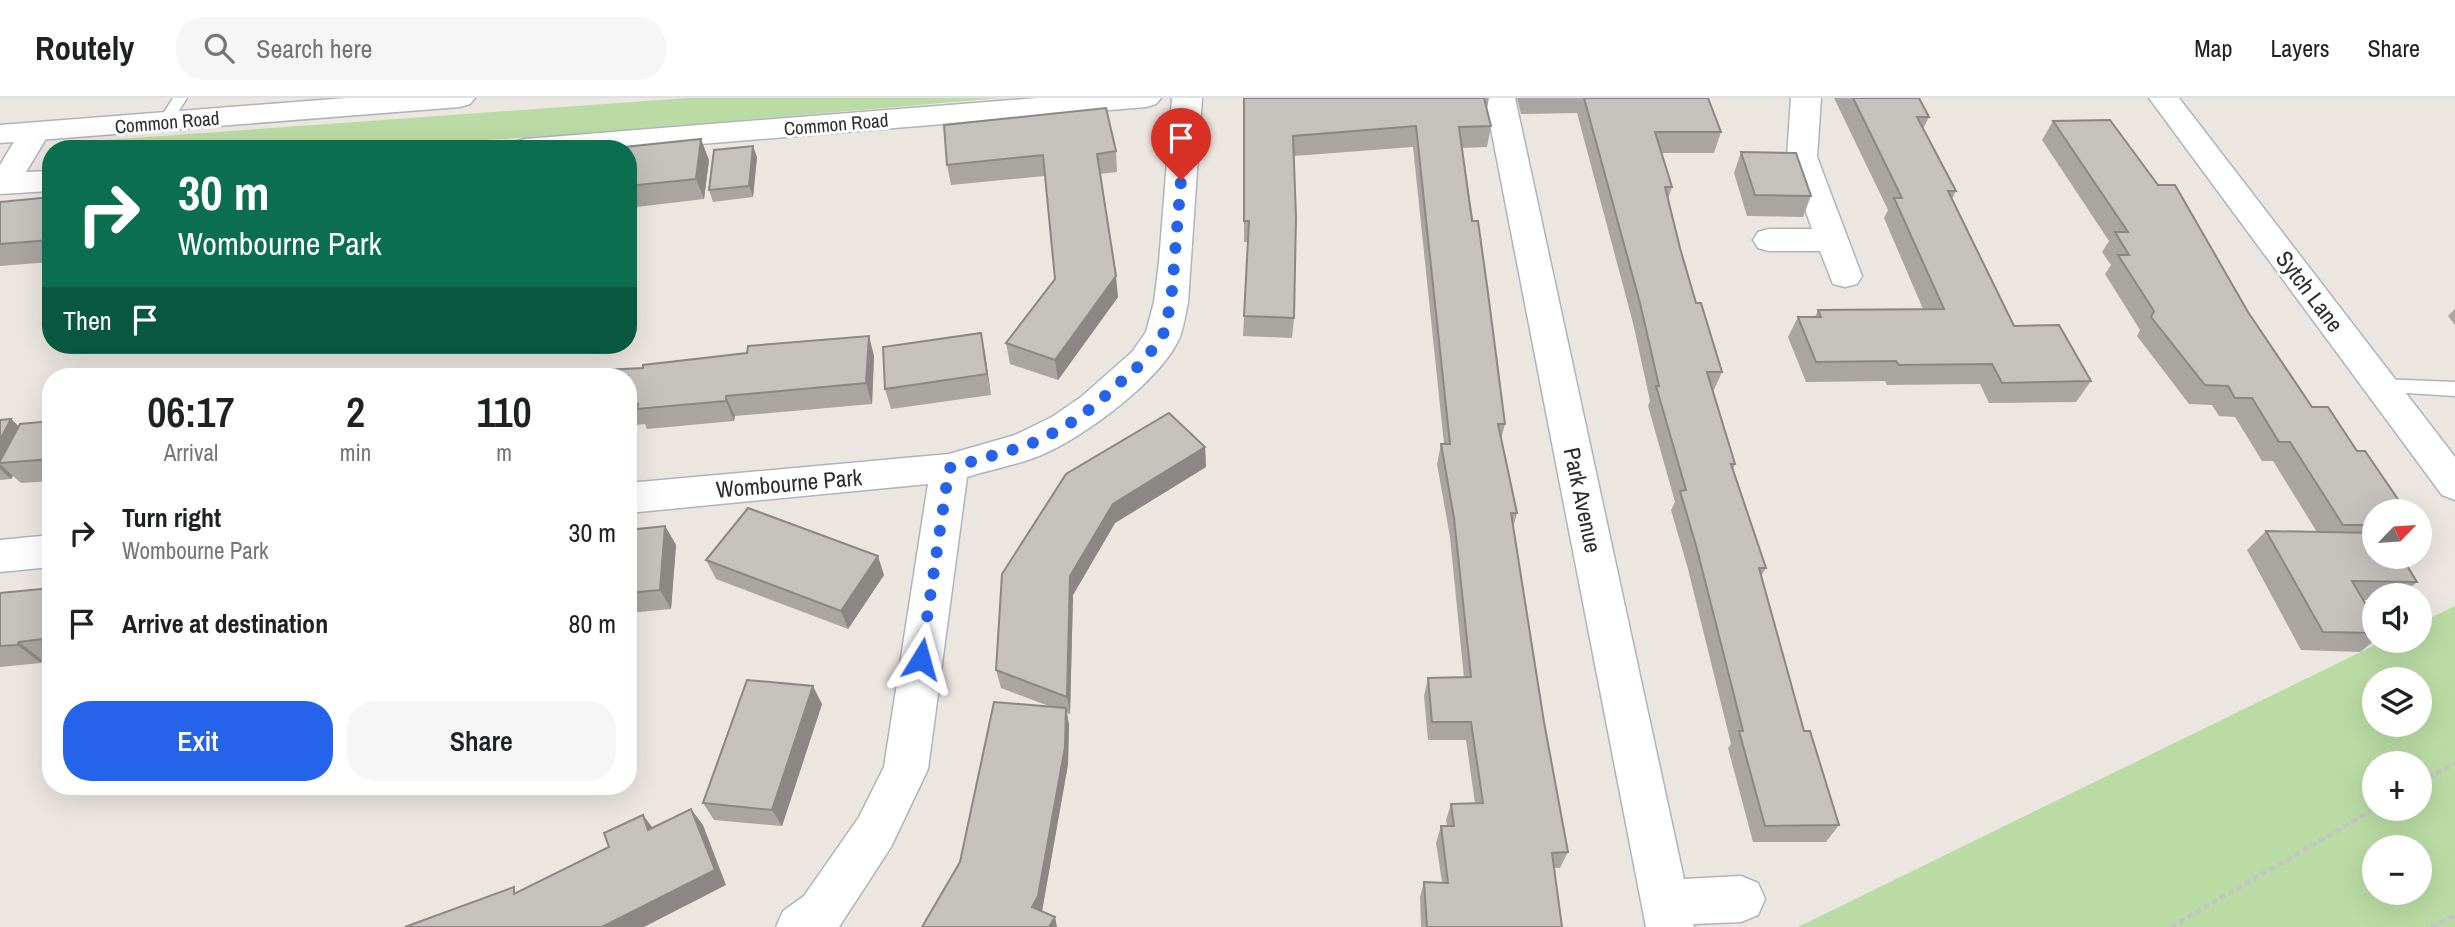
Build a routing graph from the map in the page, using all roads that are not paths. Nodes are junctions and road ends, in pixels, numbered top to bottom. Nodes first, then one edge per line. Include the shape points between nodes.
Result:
1 (460, 98) edge
2 (1146, 98) edge
3 (1187, 98) edge
4 (1500, 98) edge
5 (1806, 98) edge
6 (2164, 98) edge
7 (173, 110) edge
8 (35, 132) junction
9 (0, 134) edge
10 (635, 140) edge
11 (42, 182) edge
12 (2, 184) edge
13 (1769, 240) dead end
14 (1832, 240) junction
15 (1844, 276) dead end
16 (2381, 386) junction
17 (2455, 389) edge
18 (949, 468) junction
19 (2455, 485) edge
20 (637, 497) edge
21 (42, 552) edge
22 (0, 556) edge
23 (1741, 899) dead end
24 (1667, 915) edge
25 (800, 927) edge

1 - 7 street, Common Road
2 - 10 street, Common Road
3 - 18 street, Wombourne Park via 1171,302 1163,335 1123,382 1065,427 1026,446
4 - 24 street, Park Avenue
5 - 14 street via 1802,157
6 - 16 street, Sytch Lane
7 - 8 street, Common Road
8 - 9 street, Common Road
8 - 12 street
11 - 12 street
13 - 14 street
14 - 15 street
16 - 17 lane
16 - 19 street, Sytch Lane
18 - 20 street, Wombourne Park
18 - 25 street via 906,769 875,832 821,912
21 - 22 street
23 - 24 street, Park Avenue

